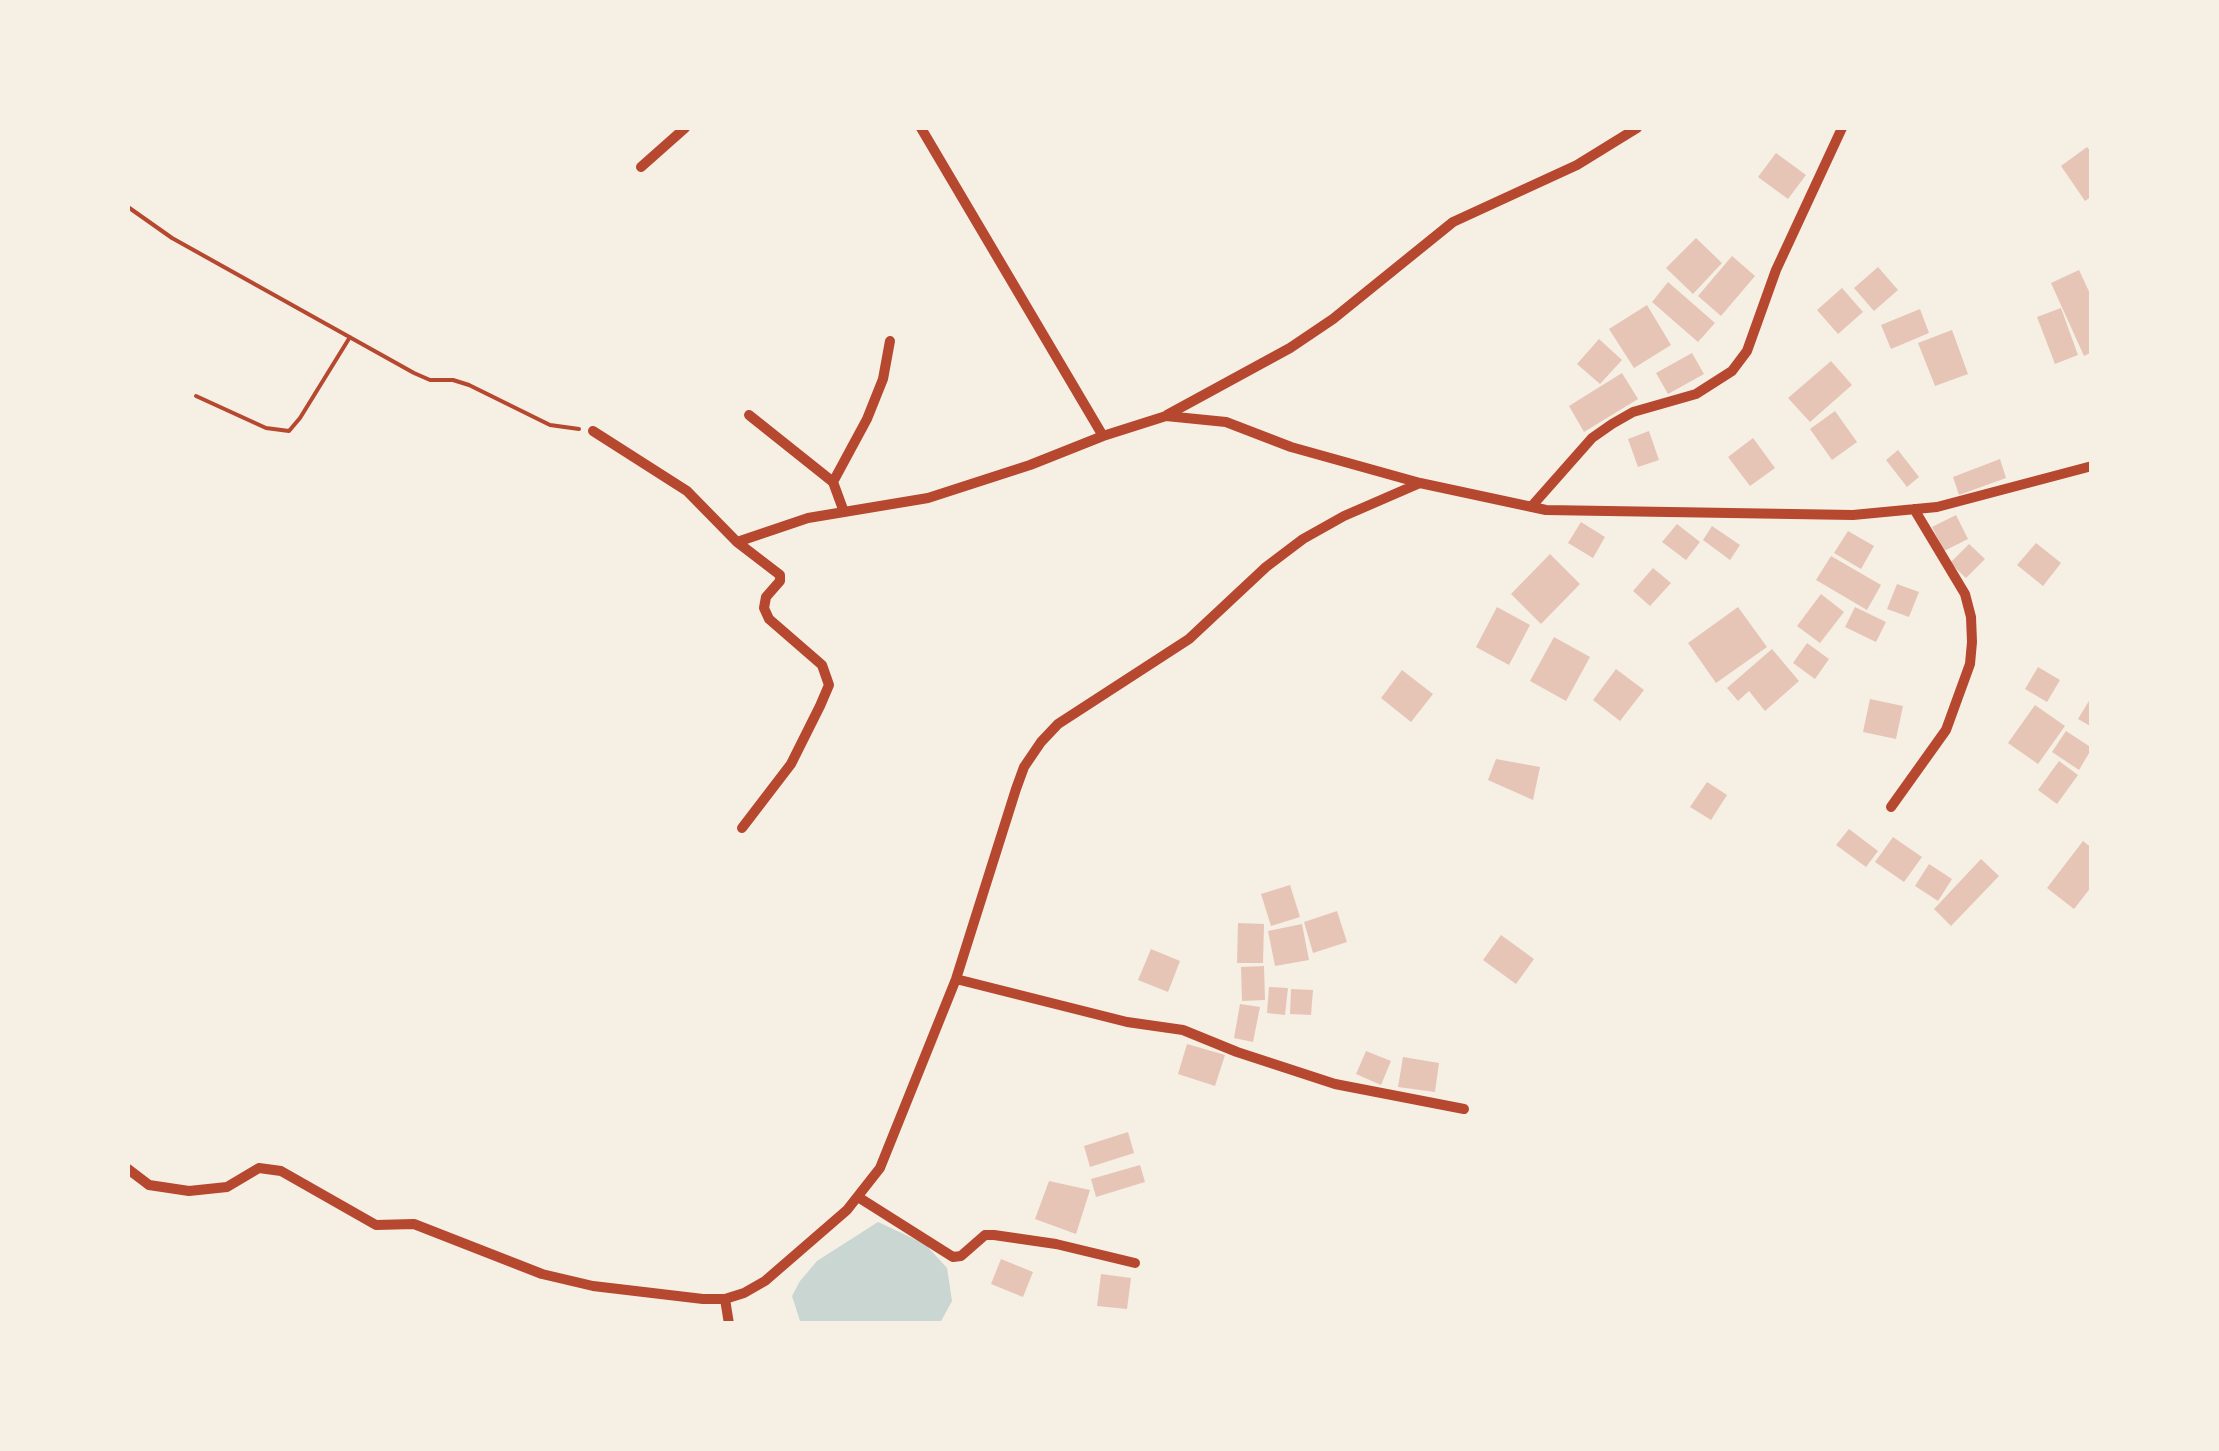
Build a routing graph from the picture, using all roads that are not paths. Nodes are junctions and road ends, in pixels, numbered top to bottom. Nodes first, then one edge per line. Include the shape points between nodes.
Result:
1 (685, 128) edge
2 (920, 128) edge
3 (1637, 128) edge
4 (1842, 128) edge
5 (642, 167) dead end
6 (890, 341) dead end
7 (749, 415) dead end
8 (1166, 416) junction
9 (594, 431) road end
10 (1103, 436) junction
11 (2092, 466) edge
12 (834, 482) junction
13 (1420, 482) junction
14 (1531, 506) junction
15 (1914, 509) junction
16 (844, 512) junction
17 (738, 542) junction
18 (1892, 807) dead end
19 (742, 828) dead end
20 (956, 980) junction
21 (1464, 1109) dead end
22 (128, 1169) edge
23 (858, 1198) junction
24 (1135, 1263) dead end
25 (725, 1299) junction
26 (728, 1324) edge

1 - 5 street
2 - 10 street
3 - 8 street via 1577,165 1453,222 1333,320
4 - 14 street via 1776,270 1747,351 1732,371 1696,394 1612,424
6 - 12 street via 883,379
7 - 12 street
8 - 10 street
8 - 13 street via 1226,422 1291,448
9 - 17 street via 687,491
10 - 16 street via 928,498
11 - 15 street
12 - 16 street
13 - 14 street
13 - 20 street via 1303,539 1189,639 1041,742 1016,789
14 - 15 street via 1853,515
15 - 18 street via 1965,594 1972,642 1946,730
16 - 17 street
17 - 19 street via 780,574 764,608 822,665 829,686 790,764
20 - 21 street via 1183,1030 1335,1084
20 - 23 street via 895,1136
22 - 25 street via 149,1185 189,1191 227,1187 259,1168 281,1171 376,1225 414,1224 542,1274
23 - 24 street via 953,1256 994,1235
23 - 25 street via 765,1282
25 - 26 street

